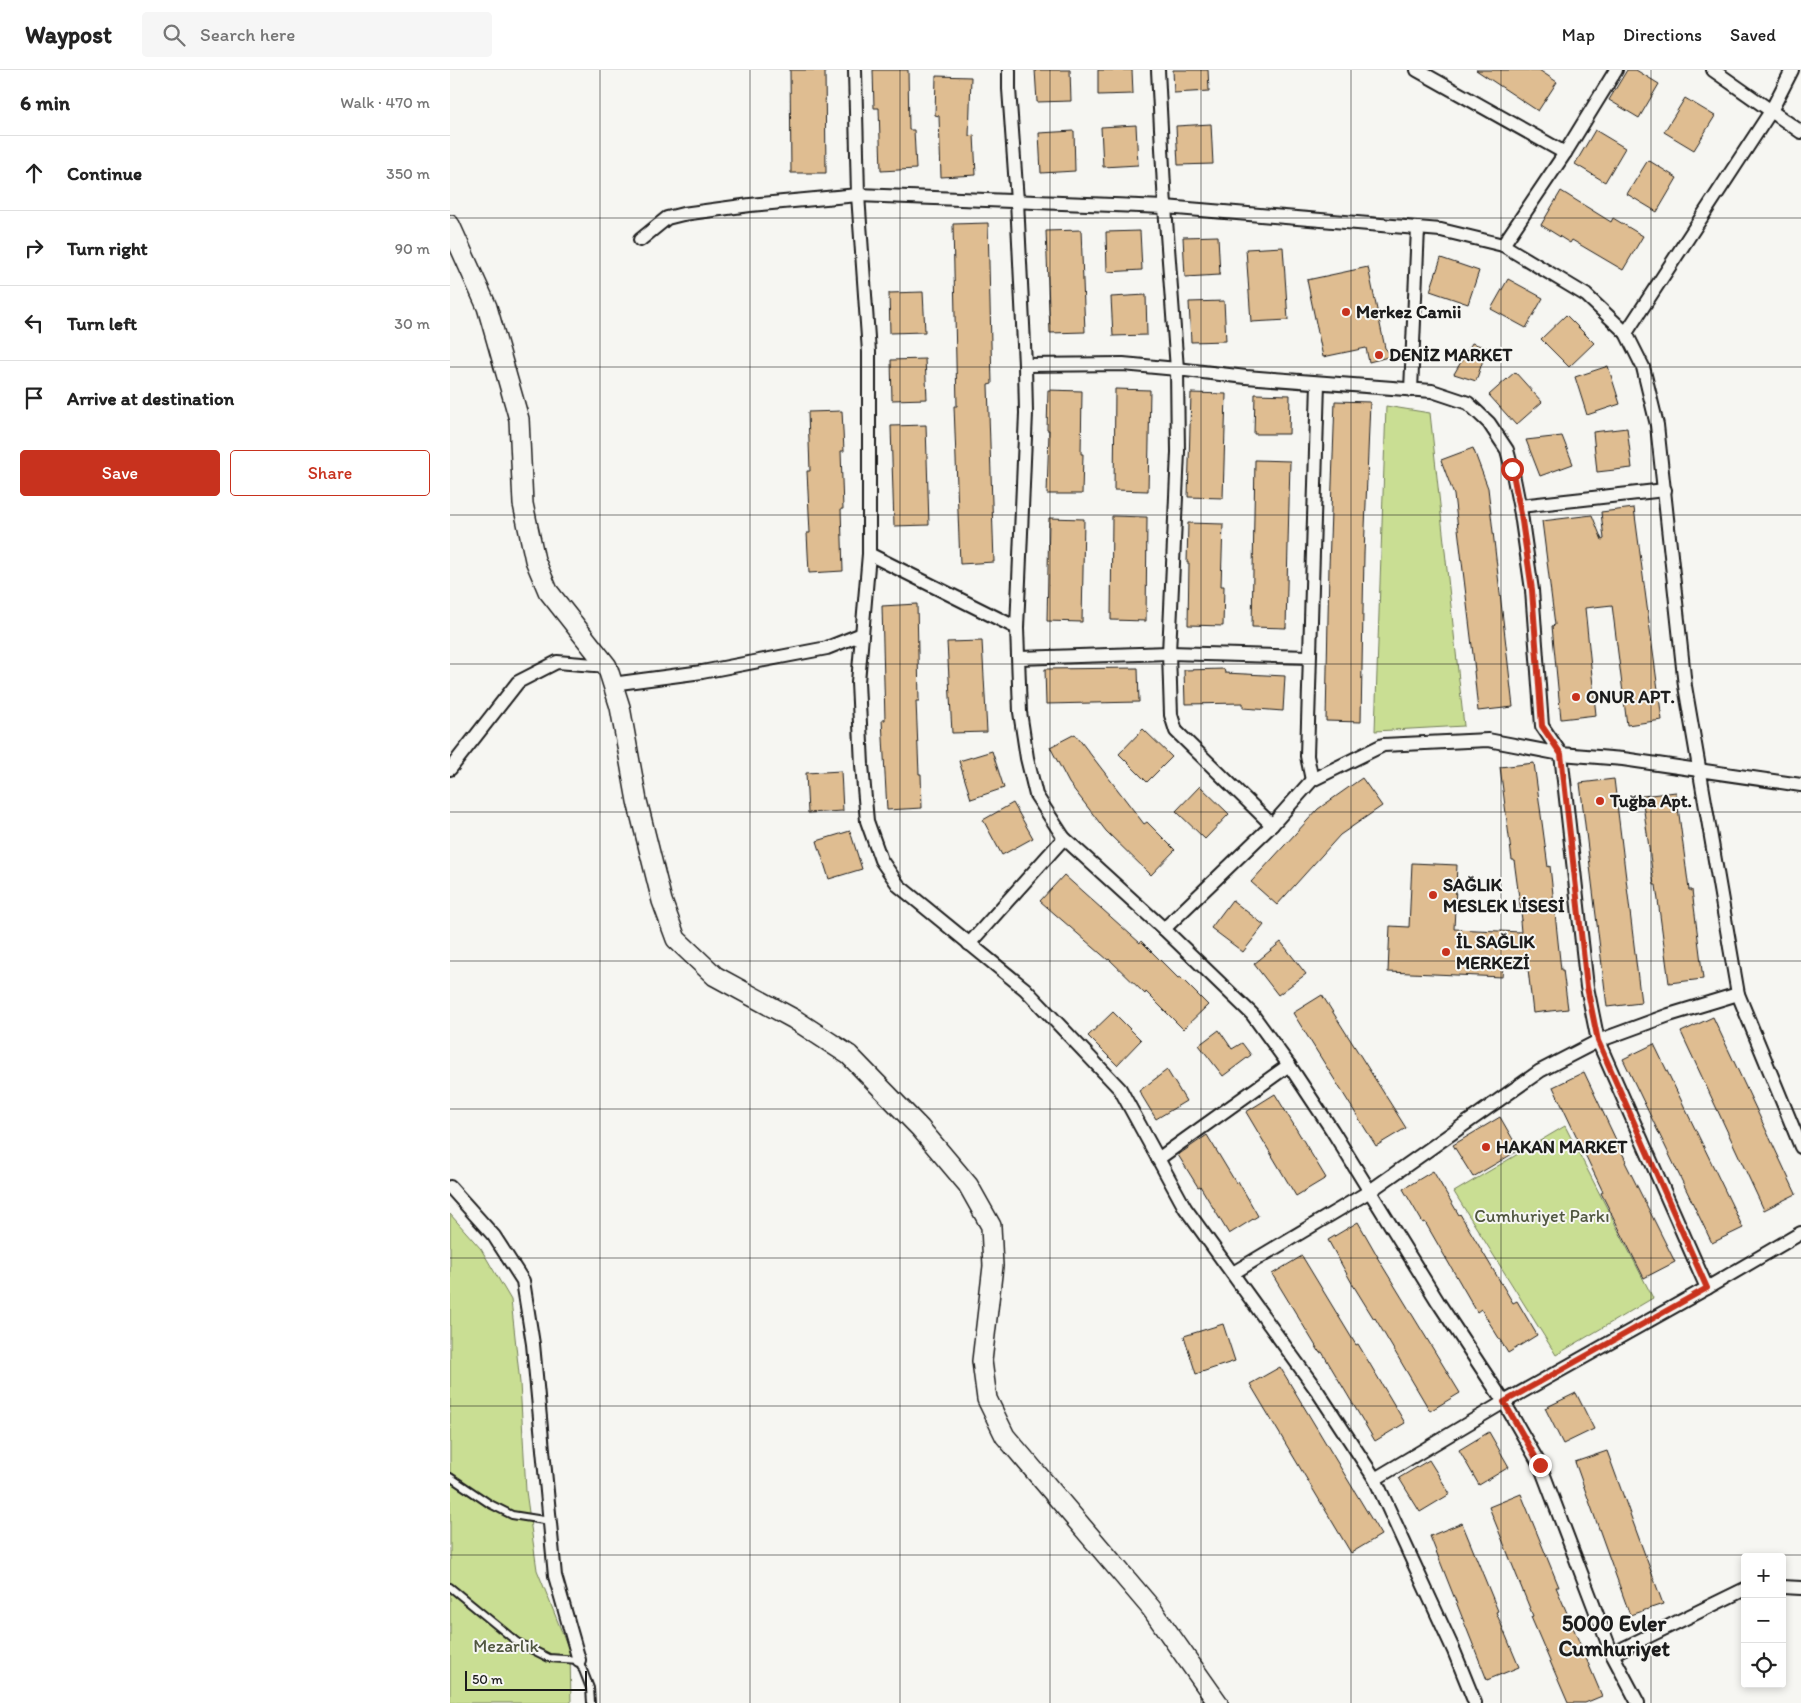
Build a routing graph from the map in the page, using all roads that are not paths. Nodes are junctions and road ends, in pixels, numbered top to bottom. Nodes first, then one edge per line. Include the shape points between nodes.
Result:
1 (855, 70) edge
2 (1009, 70) edge
3 (1158, 70) edge
4 (1417, 70) edge
5 (1616, 70) edge
6 (1713, 70) edge
7 (1792, 70) edge
8 (1771, 111) junction
9 (1801, 132) edge
10 (1565, 153) junction
11 (858, 194) junction
12 (1017, 201) junction
13 (1165, 207) junction
14 (450, 225) edge
15 (1418, 228) junction
16 (640, 240) dead end
17 (1503, 246) junction
18 (1626, 333) junction
19 (1025, 365) junction
20 (1177, 369) junction
21 (1318, 383) junction
22 (1411, 390) junction
23 (1666, 490) junction
24 (1520, 506) junction
25 (869, 554) junction
26 (1017, 628) junction
27 (862, 634) junction
28 (1169, 653) junction
29 (1309, 657) junction
30 (1018, 658) junction
31 (607, 666) junction
32 (612, 684) junction
33 (1561, 754) junction
34 (450, 769) edge
35 (1701, 770) junction
36 (1312, 780) junction
37 (1801, 785) edge
38 (1272, 825) junction
39 (1064, 838) junction
40 (1164, 929) junction
41 (969, 944) junction
42 (1738, 994) junction
43 (1598, 1041) junction
44 (1289, 1065) junction
45 (1801, 1147) edge
46 (1158, 1159) junction
47 (450, 1187) edge
48 (1370, 1191) junction
49 (1801, 1232) edge
50 (1233, 1273) junction
51 (1707, 1288) junction
52 (1504, 1402) junction
53 (450, 1477) edge
54 (1374, 1479) junction
55 (550, 1521) junction
56 (450, 1587) edge
57 (1786, 1587) edge
58 (1801, 1588) edge
59 (1741, 1591) edge
60 (1612, 1654) junction
61 (580, 1660) junction
62 (591, 1703) edge
63 (1218, 1703) edge
64 (1475, 1703) edge
65 (1638, 1703) edge

1 - 11 street
2 - 12 street
3 - 13 street
4 - 10 street
5 - 10 street
6 - 8 street
7 - 8 street
8 - 9 street
8 - 18 street
10 - 17 street
11 - 12 street
11 - 16 street via 683,214 667,218
11 - 25 street via 869,352
12 - 13 street
12 - 19 street
13 - 15 street
13 - 20 street
14 - 31 street via 487,308 519,419 523,504 535,560 548,591
15 - 17 street via 1440,230
15 - 22 street
17 - 18 street via 1586,295
18 - 23 street via 1643,368 1658,425
19 - 20 street via 1123,364
19 - 26 street
20 - 21 street
20 - 28 street via 1178,452
21 - 22 street
21 - 29 street
22 - 24 street via 1432,391 1468,403 1489,423 1507,450
23 - 24 street
23 - 35 street via 1685,686
24 - 33 street via 1532,590 1542,726
25 - 26 street
25 - 27 street
26 - 30 street
27 - 32 street via 827,648 702,672
27 - 41 street via 858,682 867,821 881,860 899,886
28 - 29 street
28 - 30 street
28 - 38 street via 1171,714 1176,731
29 - 36 street via 1307,756
30 - 39 street via 1026,758 1036,795
31 - 32 street
31 - 34 street via 557,662 518,682
32 - 63 street via 620,707 637,801 662,901 676,939 715,976 794,1019 849,1055 920,1128 968,1185 991,1226 993,1266 982,1362 987,1400 1005,1436 1151,1608
33 - 35 street
33 - 36 street via 1488,740 1383,745
33 - 43 street via 1587,987
35 - 37 street
35 - 42 street
36 - 38 street
38 - 40 street
39 - 40 street
39 - 41 street
40 - 44 street via 1252,1014
41 - 46 street via 1025,990 1120,1089
42 - 43 street
42 - 45 street
43 - 48 street via 1540,1071
43 - 51 street
44 - 46 street
44 - 48 street
46 - 50 street via 1185,1208
47 - 55 street via 494,1236 523,1281 533,1344
48 - 50 street
48 - 52 street
49 - 51 street
50 - 54 street via 1318,1392
51 - 52 street
52 - 54 street
52 - 60 street via 1540,1465
53 - 55 lane via 512,1515
54 - 64 street
55 - 61 street via 555,1576
56 - 61 lane via 517,1642 549,1658
57 - 58 street
59 - 60 street
60 - 65 street
61 - 62 lane via 590,1688

